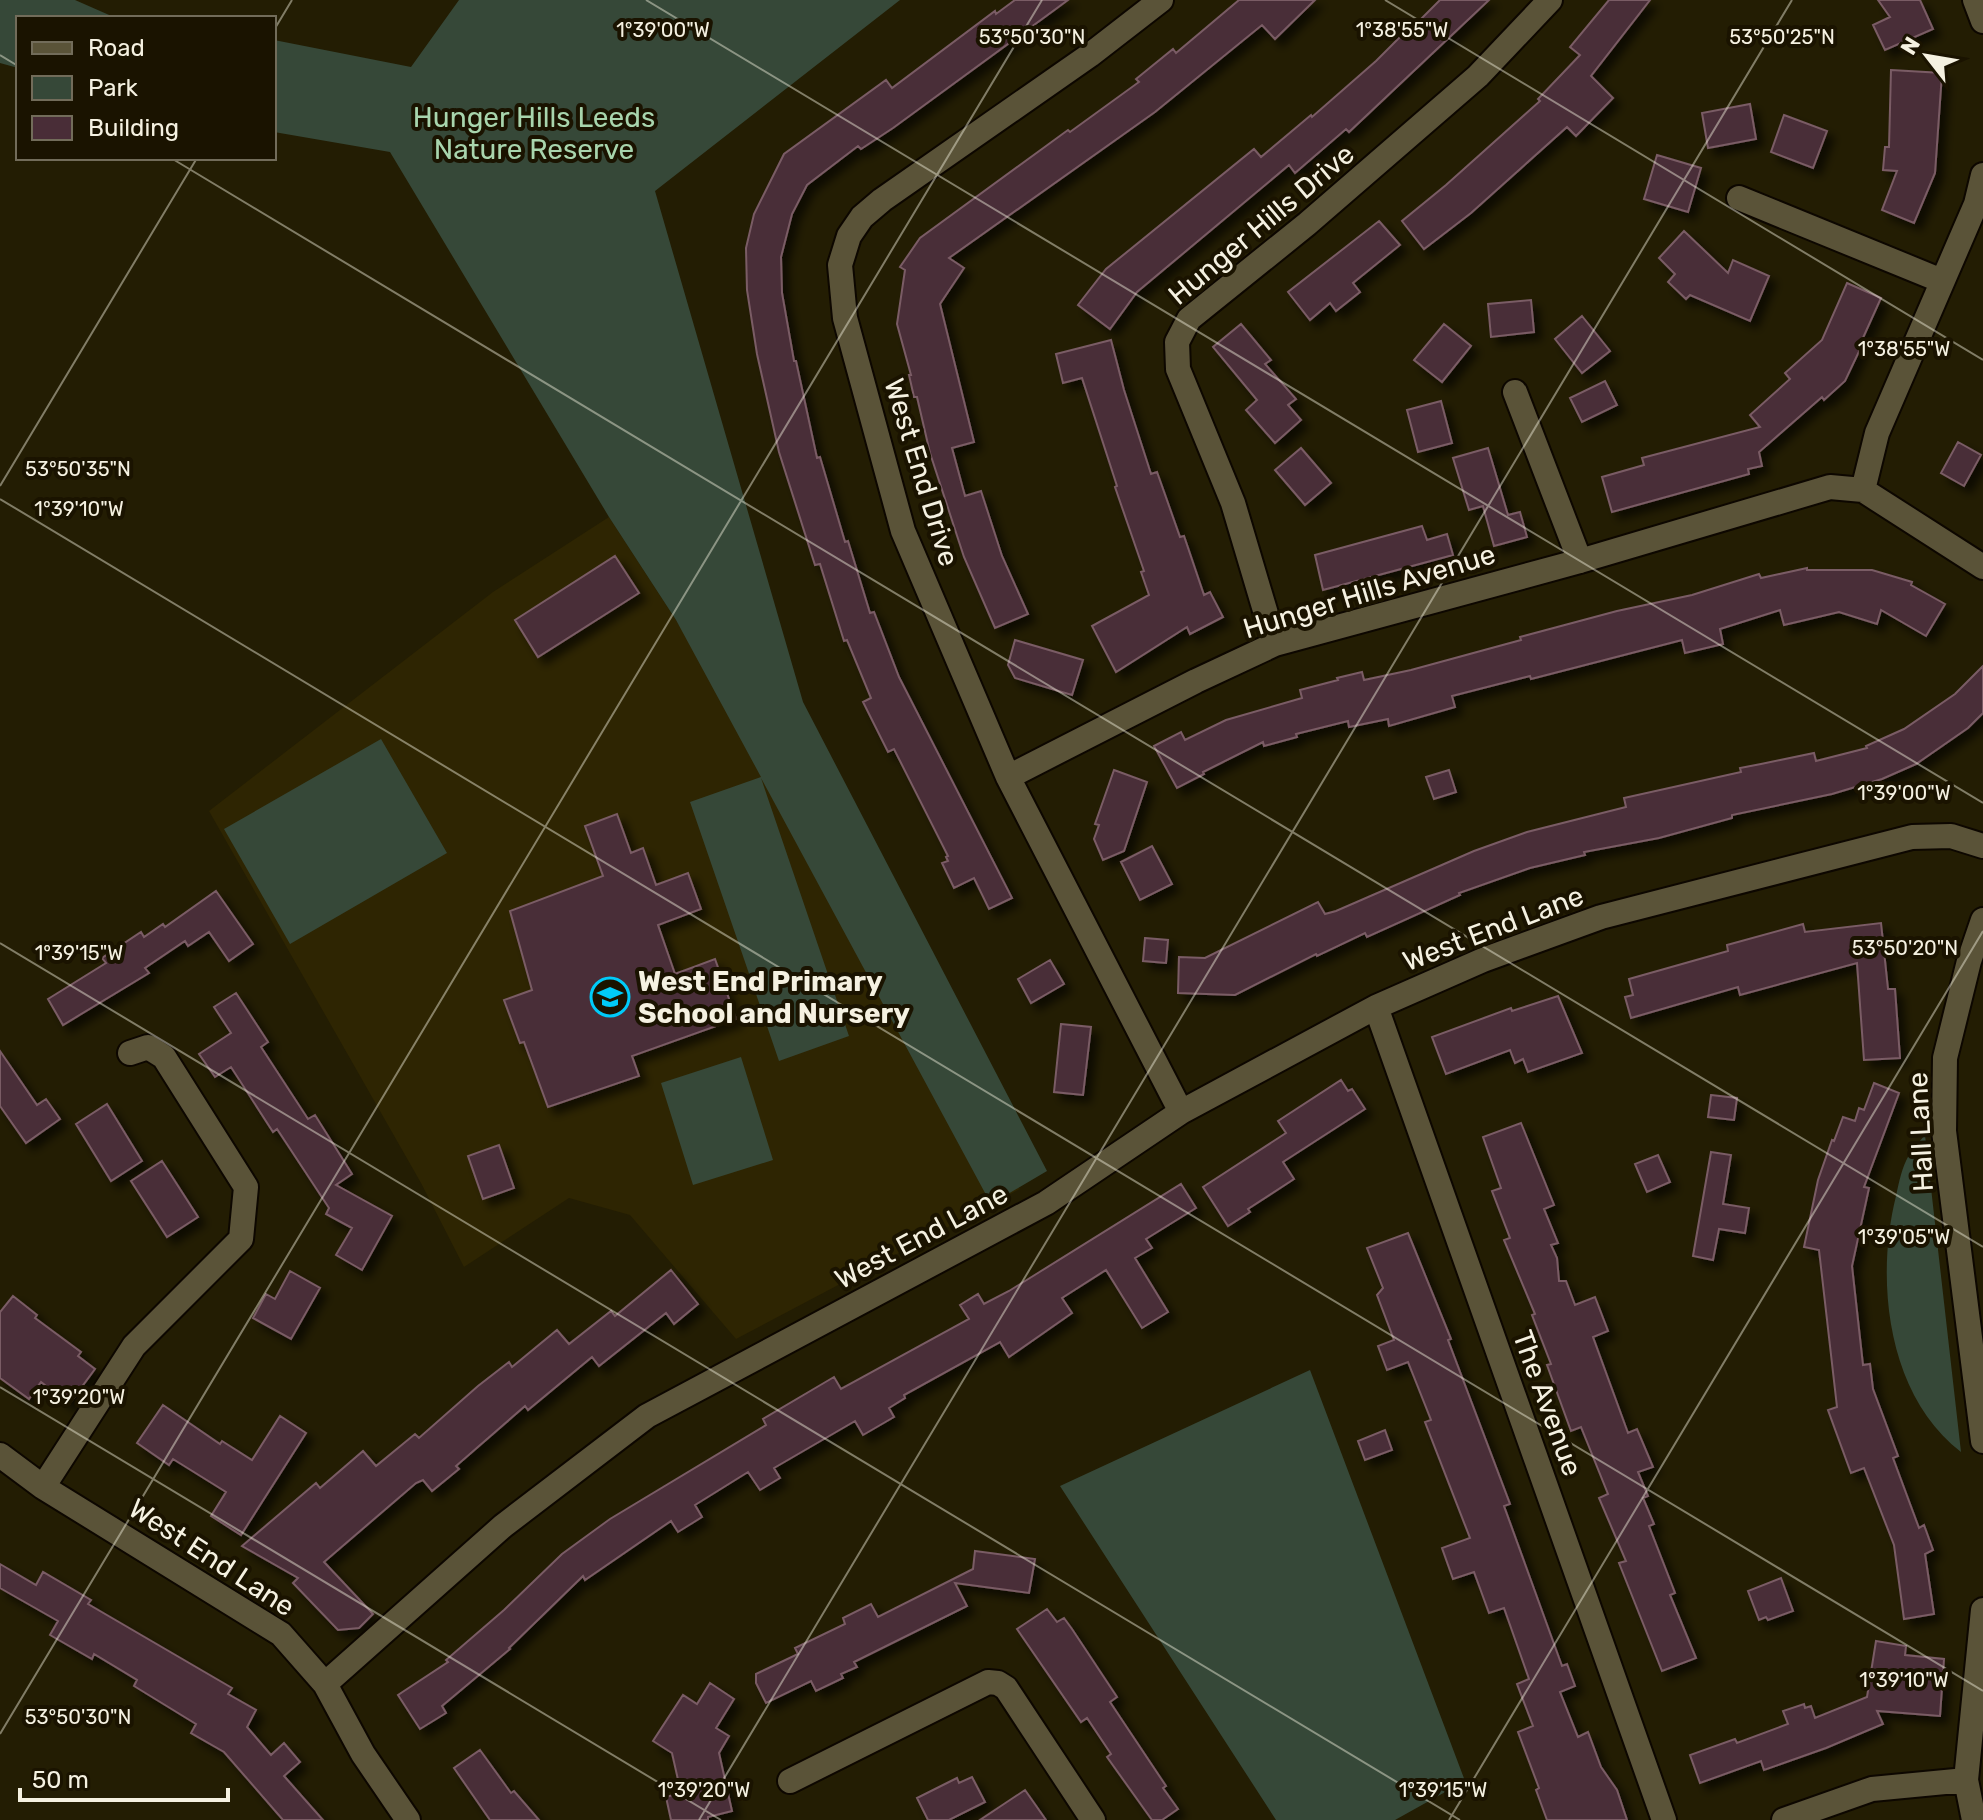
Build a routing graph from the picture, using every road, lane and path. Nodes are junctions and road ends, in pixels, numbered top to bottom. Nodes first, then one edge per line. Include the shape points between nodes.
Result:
1 (1161, 0) edge
2 (1550, 0) edge
3 (1975, 0) edge
4 (1983, 21) edge
5 (1983, 175) edge
6 (1739, 198) dead end
7 (1942, 281) junction
8 (1515, 392) dead end
9 (1863, 490) junction
10 (1580, 561) junction
11 (1983, 567) edge
12 (1275, 644) junction
13 (1008, 777) junction
14 (1983, 846) edge
15 (1983, 920) edge
16 (1376, 1007) junction
17 (130, 1053) dead end
18 (1181, 1112) junction
19 (1982, 1415) edge
20 (1983, 1441) edge
21 (0, 1455) edge
22 (43, 1487) junction
23 (1983, 1610) edge
24 (325, 1684) junction
25 (1966, 1780) junction
26 (790, 1781) dead end
27 (408, 1820) edge
28 (1093, 1820) edge
29 (1664, 1820) edge
30 (1784, 1820) edge
31 (1974, 1820) edge

1 - 13 street, West End Drive via 882,200 862,217 840,265 845,318 903,531
2 - 12 street, Hunger Hills Drive via 1478,76 1182,330 1178,369 1233,503
3 - 4 street
5 - 7 street
6 - 7 street
7 - 9 street via 1874,442
8 - 10 street
9 - 10 street, Hunger Hills Avenue via 1830,487
9 - 11 street
10 - 12 street, Hunger Hills Avenue
12 - 13 street, Hunger Hills Avenue
13 - 18 street, West End Drive
14 - 16 street, West End Lane via 1951,836 1912,837 1601,917
15 - 19 street, Hall Lane via 1945,1058 1944,1131
16 - 18 street, West End Lane
16 - 29 street, The Avenue
17 - 22 street via 148,1047 164,1057 246,1187 241,1239 134,1346
18 - 24 street, West End Lane via 1046,1203 647,1416 503,1526
19 - 20 street, Hall Lane
21 - 22 street, West End Lane
22 - 24 street, West End Lane via 281,1634
23 - 25 street
24 - 27 street via 363,1754
25 - 30 street via 1872,1789
25 - 31 street
26 - 28 street via 988,1682 998,1683

